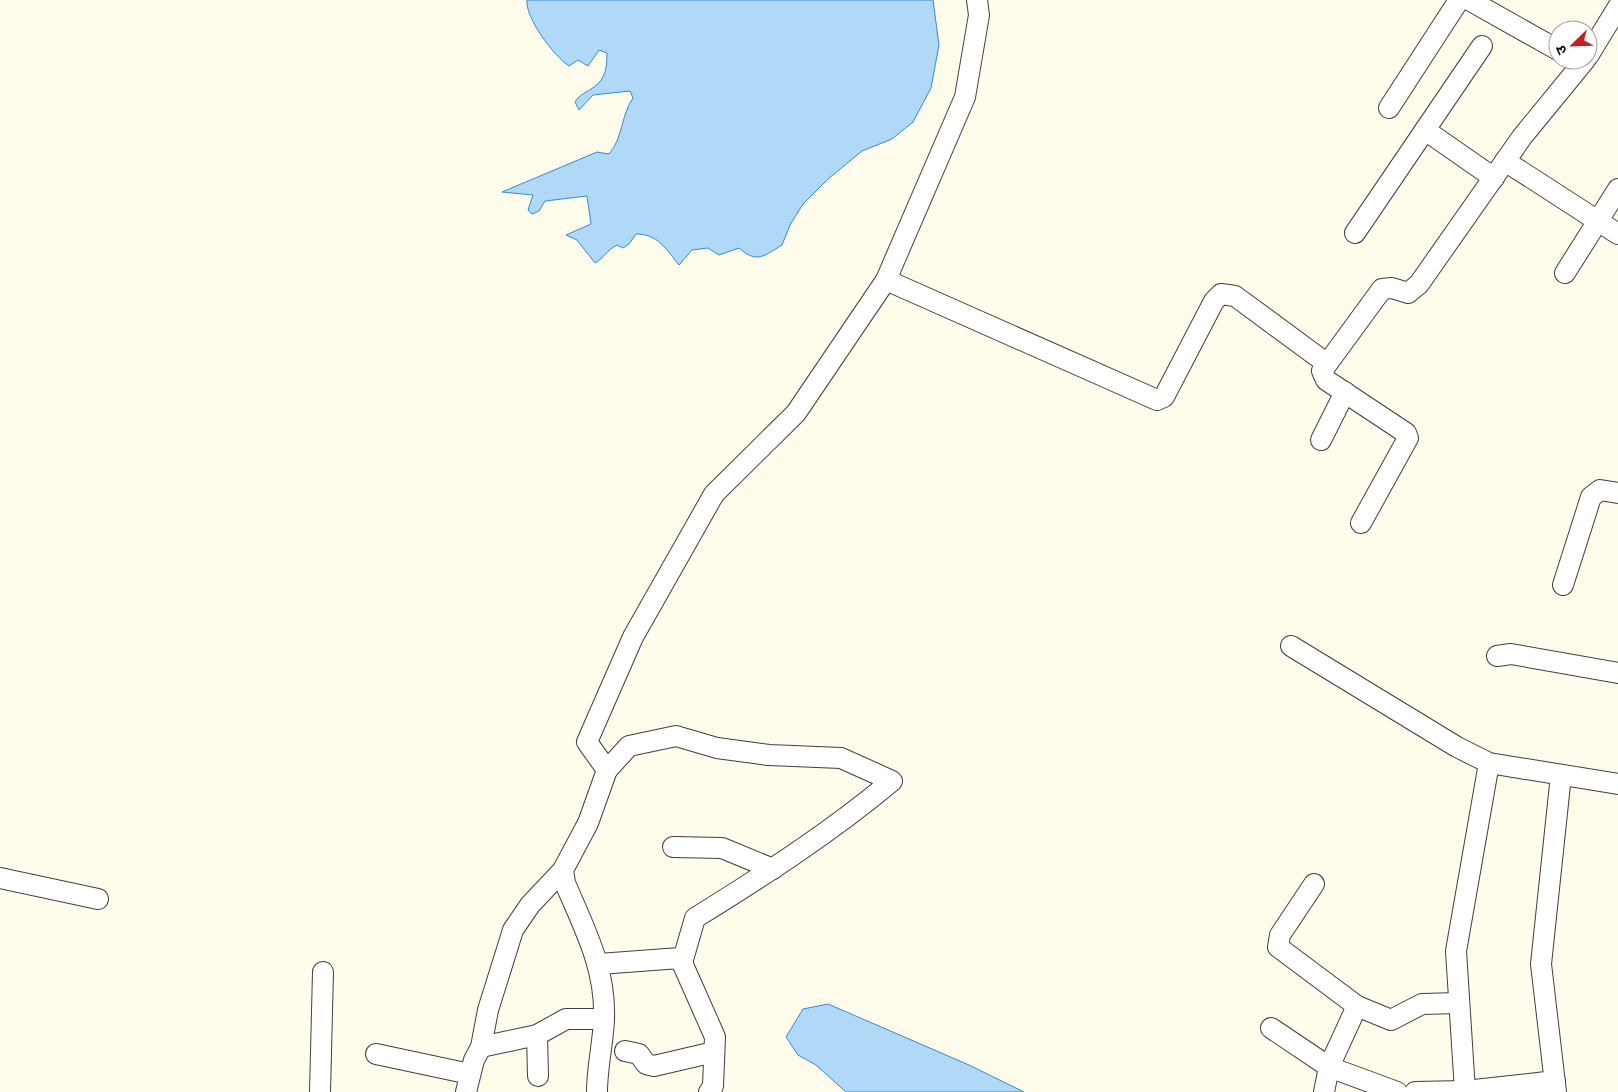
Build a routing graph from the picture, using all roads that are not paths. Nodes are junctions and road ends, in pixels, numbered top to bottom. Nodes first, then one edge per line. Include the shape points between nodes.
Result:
1 (977, 0) edge
2 (1458, 1) edge
3 (1618, 7) edge
4 (1598, 37) edge
5 (1548, 45) edge
6 (1482, 46) dead end
7 (1575, 70) edge
8 (1389, 108) dead end
9 (1425, 130) junction
10 (1499, 169) junction
11 (1618, 189) edge
12 (1598, 220) junction
13 (1356, 233) dead end
14 (1618, 234) edge
15 (1565, 273) dead end
16 (886, 280) junction
17 (1326, 363) junction
18 (1345, 392) junction
19 (1320, 440) dead end
20 (1618, 493) edge
21 (1361, 523) dead end
22 (1563, 585) dead end
23 (1291, 646) dead end
24 (1497, 656) dead end
25 (1618, 673) edge
26 (1489, 763) junction
27 (607, 770) junction
28 (1561, 774) junction
29 (1618, 784) edge
30 (673, 847) dead end
31 (773, 869) junction
32 (563, 870) junction
33 (0, 878) edge
34 (1314, 884) dead end
35 (98, 900) dead end
36 (682, 962) junction
37 (599, 964) junction
38 (323, 972) dead end
39 (1459, 1003) junction
40 (1357, 1006) junction
41 (604, 1019) junction
42 (1271, 1028) dead end
43 (537, 1035) junction
44 (481, 1047) junction
45 (625, 1051) dead end
46 (714, 1052) junction
47 (376, 1054) dead end
48 (1329, 1066) junction
49 (538, 1076) dead end
50 (468, 1083) edge
51 (1555, 1087) edge
52 (1465, 1091) edge
53 (320, 1092) edge
54 (597, 1092) edge
55 (709, 1092) edge
56 (1324, 1092) edge
57 (1398, 1092) edge
58 (1415, 1092) edge

1 - 16 street via 979,15 965,97
2 - 5 street
2 - 8 street
3 - 4 street
6 - 9 street
7 - 10 street
9 - 10 street
9 - 13 street
10 - 12 street
10 - 17 street via 1419,284 1408,293 1392,288 1382,289
11 - 12 street
12 - 14 street
12 - 15 street
16 - 17 street via 1157,400 1164,397 1217,296 1225,293 1235,296
16 - 27 street via 796,413 714,494 696,524 633,637 587,742
17 - 18 street via 1323,375
18 - 19 street
18 - 21 street via 1406,433 1408,438
20 - 22 street via 1600,490 1591,497
23 - 26 street via 1457,747
24 - 25 street via 1511,654
26 - 28 street
26 - 39 street via 1456,951
27 - 31 street via 629,746 676,736 717,748 769,755 841,758 892,780
27 - 32 street via 588,823
28 - 29 street
28 - 51 street via 1541,964
30 - 31 street via 722,848
31 - 36 street via 695,918
32 - 37 street
32 - 44 street via 512,930 488,1010
33 - 35 street
34 - 40 street via 1280,935 1278,947
36 - 37 street via 680,958
36 - 46 street via 715,1038
37 - 41 street
38 - 53 street
39 - 40 street via 1422,1004 1391,1020
39 - 52 street
40 - 48 street
41 - 43 street via 566,1019
41 - 54 street
42 - 48 street
43 - 44 street
43 - 49 street
44 - 50 street
45 - 46 street via 639,1054 646,1064 654,1066
46 - 55 street via 713,1086
47 - 50 street
48 - 56 street
48 - 57 street
51 - 52 street
52 - 58 street

